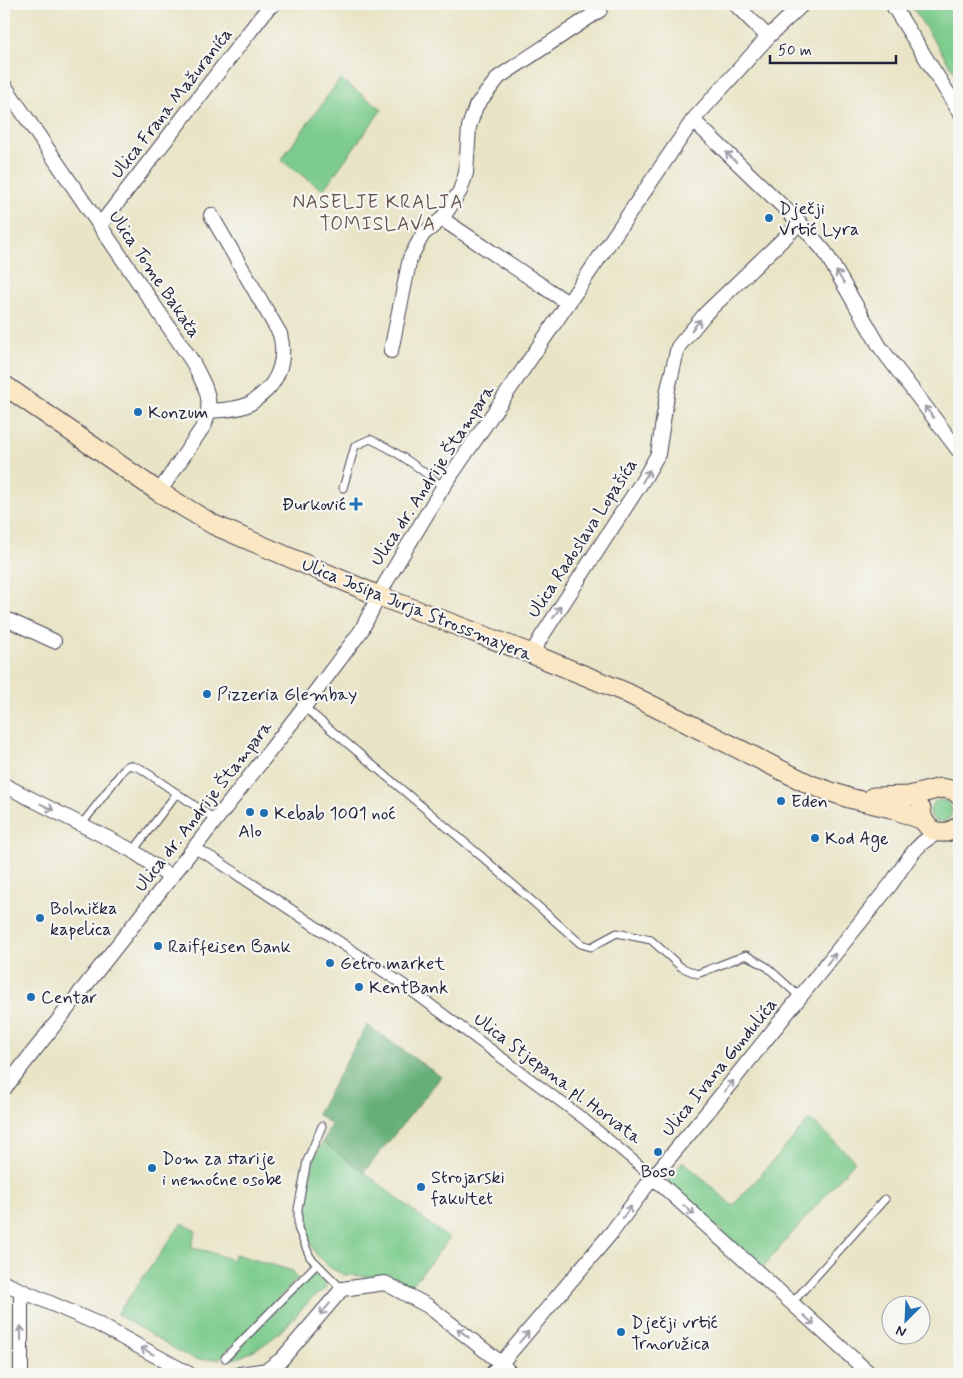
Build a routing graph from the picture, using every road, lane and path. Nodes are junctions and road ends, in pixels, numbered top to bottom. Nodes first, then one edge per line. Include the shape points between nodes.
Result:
1 (274, 4) edge
2 (735, 4) edge
3 (803, 4) edge
4 (892, 4) edge
5 (600, 10) dead end
6 (768, 38) junction
7 (4, 85) edge
8 (959, 111) edge
9 (693, 120) junction
10 (211, 215) dead end
11 (442, 220) junction
12 (800, 223) junction
13 (100, 225) junction
14 (568, 303) junction
15 (391, 351) dead end
16 (4, 385) edge
17 (209, 411) junction
18 (959, 450) edge
19 (443, 487) junction
20 (343, 488) dead end
21 (159, 492) junction
22 (379, 596) junction
23 (4, 618) edge
24 (54, 641) dead end
25 (532, 654) junction
26 (304, 707) junction
27 (4, 785) edge
28 (949, 788) edge
29 (177, 793) junction
30 (849, 798) junction
31 (216, 820) junction
32 (923, 820) junction
33 (82, 824) junction
34 (959, 826) edge
35 (940, 833) junction
36 (194, 848) junction
37 (133, 851) junction
38 (170, 877) junction
39 (800, 997) junction
40 (4, 1089) edge
41 (322, 1126) dead end
42 (653, 1177) junction
43 (885, 1199) dead end
44 (317, 1264) junction
45 (4, 1283) edge
46 (342, 1289) junction
47 (21, 1291) junction
48 (792, 1304) junction
49 (225, 1358) dead end
50 (501, 1363) junction
51 (265, 1372) edge
52 (22, 1374) edge
53 (190, 1374) edge
54 (240, 1374) edge
55 (492, 1374) edge
56 (510, 1374) edge
57 (870, 1374) edge

1 - 13 street, Ulica Frana Mažuranića
2 - 6 street
3 - 6 street, Ulica dr. Andrije Štampara
4 - 8 street
5 - 11 street via 499,77 476,106 469,127 466,173 460,191
6 - 9 street, Ulica dr. Andrije Štampara
7 - 13 street, Ulica Tome Bakača
12 -> 9 street
9 - 14 street, Ulica dr. Andrije Štampara
10 - 17 street via 280,334 283,347 276,380 267,391 249,404
11 - 14 street
11 - 15 street via 423,234 410,258
18 -> 12 street via 880,347 825,252
25 -> 12 street, Ulica Radoslava Lopašića via 658,454 678,347 706,313
13 - 17 street, Ulica Tome Bakača via 192,361 209,397
14 - 19 street, Ulica dr. Andrije Štampara
16 - 21 main road, Ulica Josipa Jurja Strossmayera
17 - 21 street via 206,424
19 - 20 lane via 390,448 370,439 355,446
19 - 22 street, Ulica dr. Andrije Štampara
21 - 22 main road, Ulica Josipa Jurja Strossmayera via 214,525
22 - 25 main road, Ulica Josipa Jurja Strossmayera
22 - 26 street, Ulica dr. Andrije Štampara via 361,630
23 - 24 street
25 - 30 main road, Ulica Josipa Jurja Strossmayera via 625,692 811,785
26 - 31 street, Ulica dr. Andrije Štampara
26 - 39 lane via 582,944 591,947 617,933 651,940 681,967 697,974 746,955 767,967
27 -> 33 street
28 - 30 main road via 909,796
28 - 32 main road via 923,800
29 - 31 lane
29 - 33 lane via 140,768 129,765
29 - 37 lane
30 - 32 main road, Ulica Josipa Jurja Strossmayera
31 - 36 street, Ulica dr. Andrije Štampara
32 - 35 main road, Ulica Josipa Jurja Strossmayera
33 - 37 street
34 - 35 main road
39 -> 35 street, Ulica Ivana Gundulića via 918,847 932,835
36 - 38 street, Ulica dr. Andrije Štampara
36 - 42 street, Ulica Stjepana pl. Horvata via 404,985 584,1119
37 - 38 street
38 - 40 street, Ulica dr. Andrije Štampara
42 -> 39 street, Ulica Ivana Gundulića
41 - 44 lane via 307,1161 298,1208 298,1228 310,1257
42 -> 48 street, Ulica Stjepana pl. Horvata
50 -> 42 street, Ulica Ivana Gundulića via 612,1232
43 - 48 lane
44 - 46 lane
44 - 49 lane
45 - 47 street
50 -> 46 street via 428,1306 385,1283
46 -> 51 street via 282,1359
52 -> 47 street
53 -> 47 street via 96,1323
48 -> 57 street, Ulica Stjepana pl. Horvata
50 - 55 street, Ulica Ivana Gundulića
50 - 56 street
51 - 54 street

